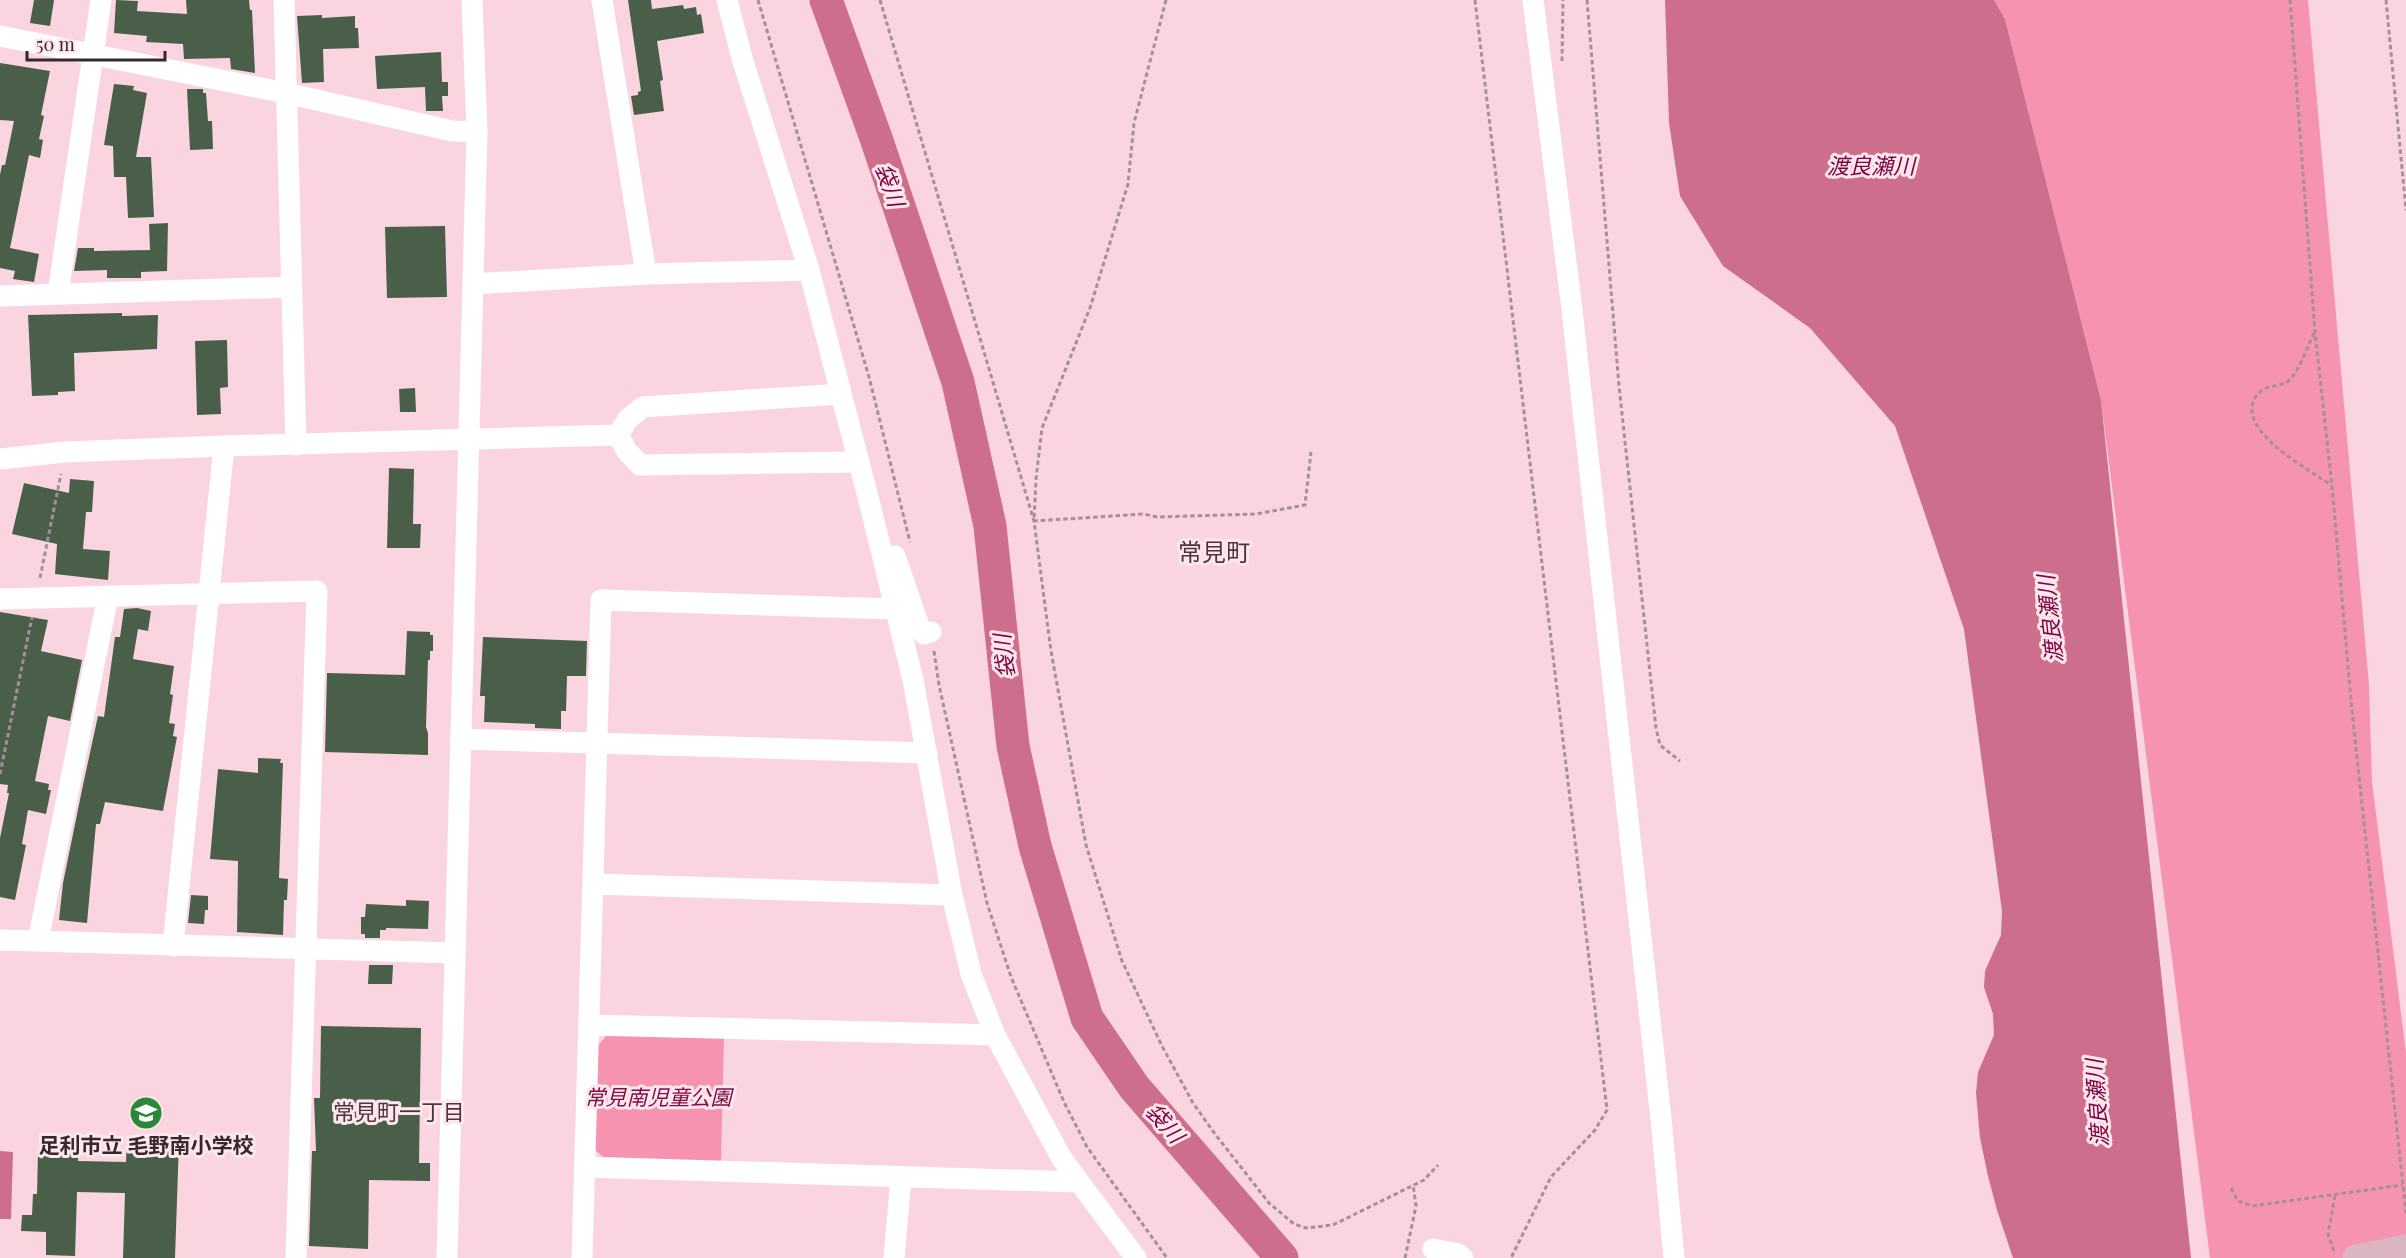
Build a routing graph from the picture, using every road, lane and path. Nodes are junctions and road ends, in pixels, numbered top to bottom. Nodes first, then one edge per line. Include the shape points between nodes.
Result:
1 (101, 0) edge
2 (284, 0) edge
3 (472, 0) edge
4 (602, 0) edge
5 (727, 0) edge
6 (758, 0) edge
7 (880, 0) edge
8 (1166, 0) edge
9 (1475, 0) edge
10 (1533, 0) edge
11 (1587, 0) edge
12 (2386, 0) edge
13 (2290, 1) edge
14 (0, 36) edge
15 (92, 56) junction
16 (286, 93) junction
17 (477, 132) junction
18 (2406, 210) edge
19 (809, 270) junction
20 (646, 274) junction
21 (473, 284) junction
22 (291, 287) junction
23 (58, 294) junction
24 (0, 296) edge
25 (2315, 332) junction
26 (841, 394) junction
27 (618, 435) junction
28 (468, 439) junction
29 (296, 445) junction
30 (224, 446) junction
31 (1311, 452) dead end
32 (0, 459) edge
33 (859, 462) junction
34 (61, 474) dead end
35 (2332, 486) junction
36 (869, 501) junction
37 (1034, 520) junction
38 (912, 550) dead end
39 (208, 594) junction
40 (108, 596) junction
41 (36, 598) junction
42 (0, 599) edge
43 (895, 609) junction
44 (931, 632) joint
45 (460, 738) junction
46 (597, 741) junction
47 (927, 753) junction
48 (1680, 761) dead end
49 (0, 774) edge
50 (593, 884) junction
51 (952, 895) junction
52 (0, 940) edge
53 (38, 941) junction
54 (173, 946) junction
55 (304, 949) junction
56 (455, 953) junction
57 (589, 1025) junction
58 (995, 1035) junction
59 (1438, 1165) dead end
60 (585, 1167) junction
61 (901, 1177) junction
62 (1079, 1182) junction
63 (1413, 1184) junction
64 (2402, 1185) junction
65 (2231, 1188) dead end
66 (2335, 1196) junction
67 (2406, 1213) edge
68 (2406, 1248) edge
69 (1433, 1249) dead end
70 (296, 1258) edge
71 (447, 1258) edge
72 (582, 1258) edge
73 (894, 1258) edge
74 (1136, 1258) edge
75 (1167, 1258) edge
76 (1405, 1258) edge
77 (1463, 1258) edge
78 (1511, 1258) edge
79 (1674, 1258) edge
80 (2337, 1258) edge
81 (2356, 1258) edge

1 - 15 street
2 - 16 street
3 - 17 street
4 - 20 street
5 - 19 street
6 - 38 path via 870,376
7 - 37 path
8 - 37 path via 1134,123 1128,184 1090,308 1042,428
9 - 78 path via 1607,1110 1595,1130 1551,1177
10 - 79 street via 1571,301
11 - 48 path via 1619,387 1656,728 1660,746
12 - 18 path
13 - 25 path
14 - 15 street
15 - 16 street
15 - 23 street
16 - 17 street via 452,131
16 - 22 street
17 - 21 street
19 - 20 street
19 - 26 street
20 - 21 street
21 - 28 street
22 - 23 street
22 - 29 street
23 - 24 street
25 - 35 path
25 - 35 path via 2296,372 2288,381 2265,388 2255,398 2253,408 2263,435 2275,448
26 - 27 street via 643,407 628,418
26 - 33 street
27 - 28 street
27 - 33 street via 640,465
28 - 29 street
28 - 45 street
29 - 30 street
30 - 32 street via 64,452
30 - 39 street
31 - 37 path via 1305,505 1256,514 1157,518 1144,514
33 - 36 street
34 - 41 path
35 - 64 path
36 - 43 street
36 - 44 street via 890,541 920,629 924,634
37 - 63 path via 1086,845 1122,961 1193,1103 1269,1203 1294,1224 1306,1228 1333,1225
39 - 40 street
39 - 54 street
39 - 55 street via 317,591
40 - 41 street
40 - 53 street
41 - 42 street
41 - 49 path
43 - 46 street via 601,600
43 - 47 street
44 - 75 path via 987,903 1011,977 1087,1147
45 - 46 street
45 - 56 street
46 - 47 street
46 - 50 street
47 - 51 street
50 - 51 street
50 - 57 street
51 - 58 street via 971,974
52 - 53 street
53 - 54 street
54 - 55 street
55 - 56 street
55 - 70 street
56 - 71 street
57 - 58 street
57 - 60 street
58 - 62 street via 1062,1159
59 - 63 path via 1424,1180
60 - 61 street
60 - 72 street
61 - 62 street
61 - 73 street
62 - 74 street
63 - 76 path via 1416,1206
64 - 66 path
64 - 67 path
65 - 66 path via 2238,1201 2252,1206
66 - 80 path via 2328,1234
68 - 81 main road
69 - 77 street

